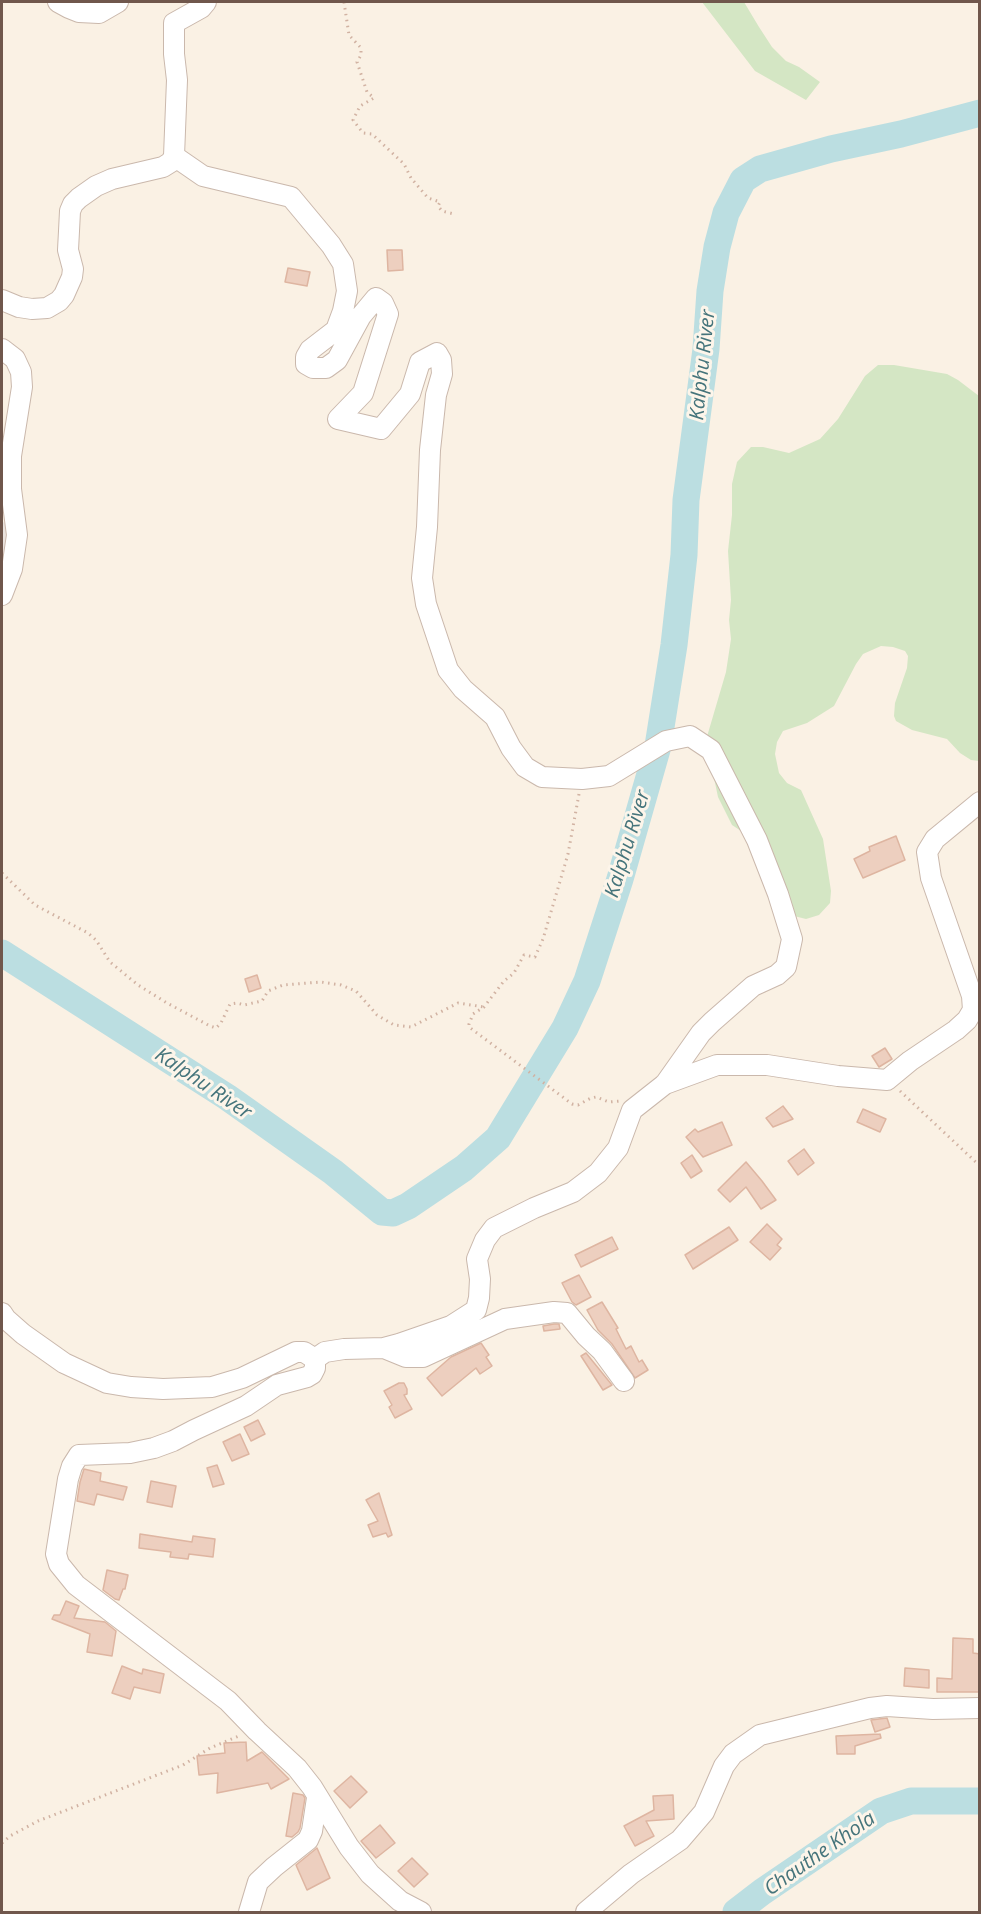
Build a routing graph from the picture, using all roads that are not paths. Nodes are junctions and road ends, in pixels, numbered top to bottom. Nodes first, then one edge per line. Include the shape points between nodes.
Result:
1 (58, 2) edge
2 (118, 2) edge
3 (206, 2) edge
4 (174, 156) junction
5 (2, 300) edge
6 (2, 349) edge
7 (2, 595) edge
8 (980, 802) edge
9 (665, 1084) junction
10 (2, 1313) edge
11 (384, 1348) junction
12 (315, 1359) junction
13 (624, 1381) dead end
14 (980, 1708) edge
15 (317, 1798) junction
16 (249, 1912) edge
17 (421, 1912) edge
18 (586, 1912) edge

1 - 2 street via 79,12 99,13
3 - 4 street via 174,23
4 - 5 street via 163,168 96,186 73,204 68,250 72,277 59,302 32,309
4 - 9 street via 203,176 291,197 331,245 343,264 348,291 336,330 310,350 306,364 326,368 337,360 361,316 376,298 383,303 388,314 363,393 338,419 381,429 410,394 420,362 437,353 442,374 430,450 422,578 426,604 448,670 495,717 525,767 542,777 582,779 609,776 666,741 690,736 711,750 757,840 792,939 786,967 753,986 712,1022
6 - 7 street via 15,359 22,387 10,456 17,536 12,569
8 - 9 street via 935,839 927,852 931,878 972,996 973,1010 956,1030 887,1080 767,1065 717,1065
9 - 11 street via 632,1110 618,1148 598,1173 573,1192 494,1228 477,1259 476,1311 452,1326
10 - 12 street via 64,1363 108,1383 131,1387 212,1387 296,1352
11 - 12 street via 325,1352
11 - 13 street via 405,1358 423,1357 505,1320 567,1313
12 - 15 street via 315,1368 307,1377 277,1385 246,1406 173,1442 130,1453 79,1455 72,1466 57,1554 58,1564 76,1585 228,1701 297,1767
14 - 18 street via 886,1706 760,1735 733,1754 704,1812 680,1840
15 - 16 street via 308,1840 258,1882
15 - 17 street via 370,1874 400,1901

